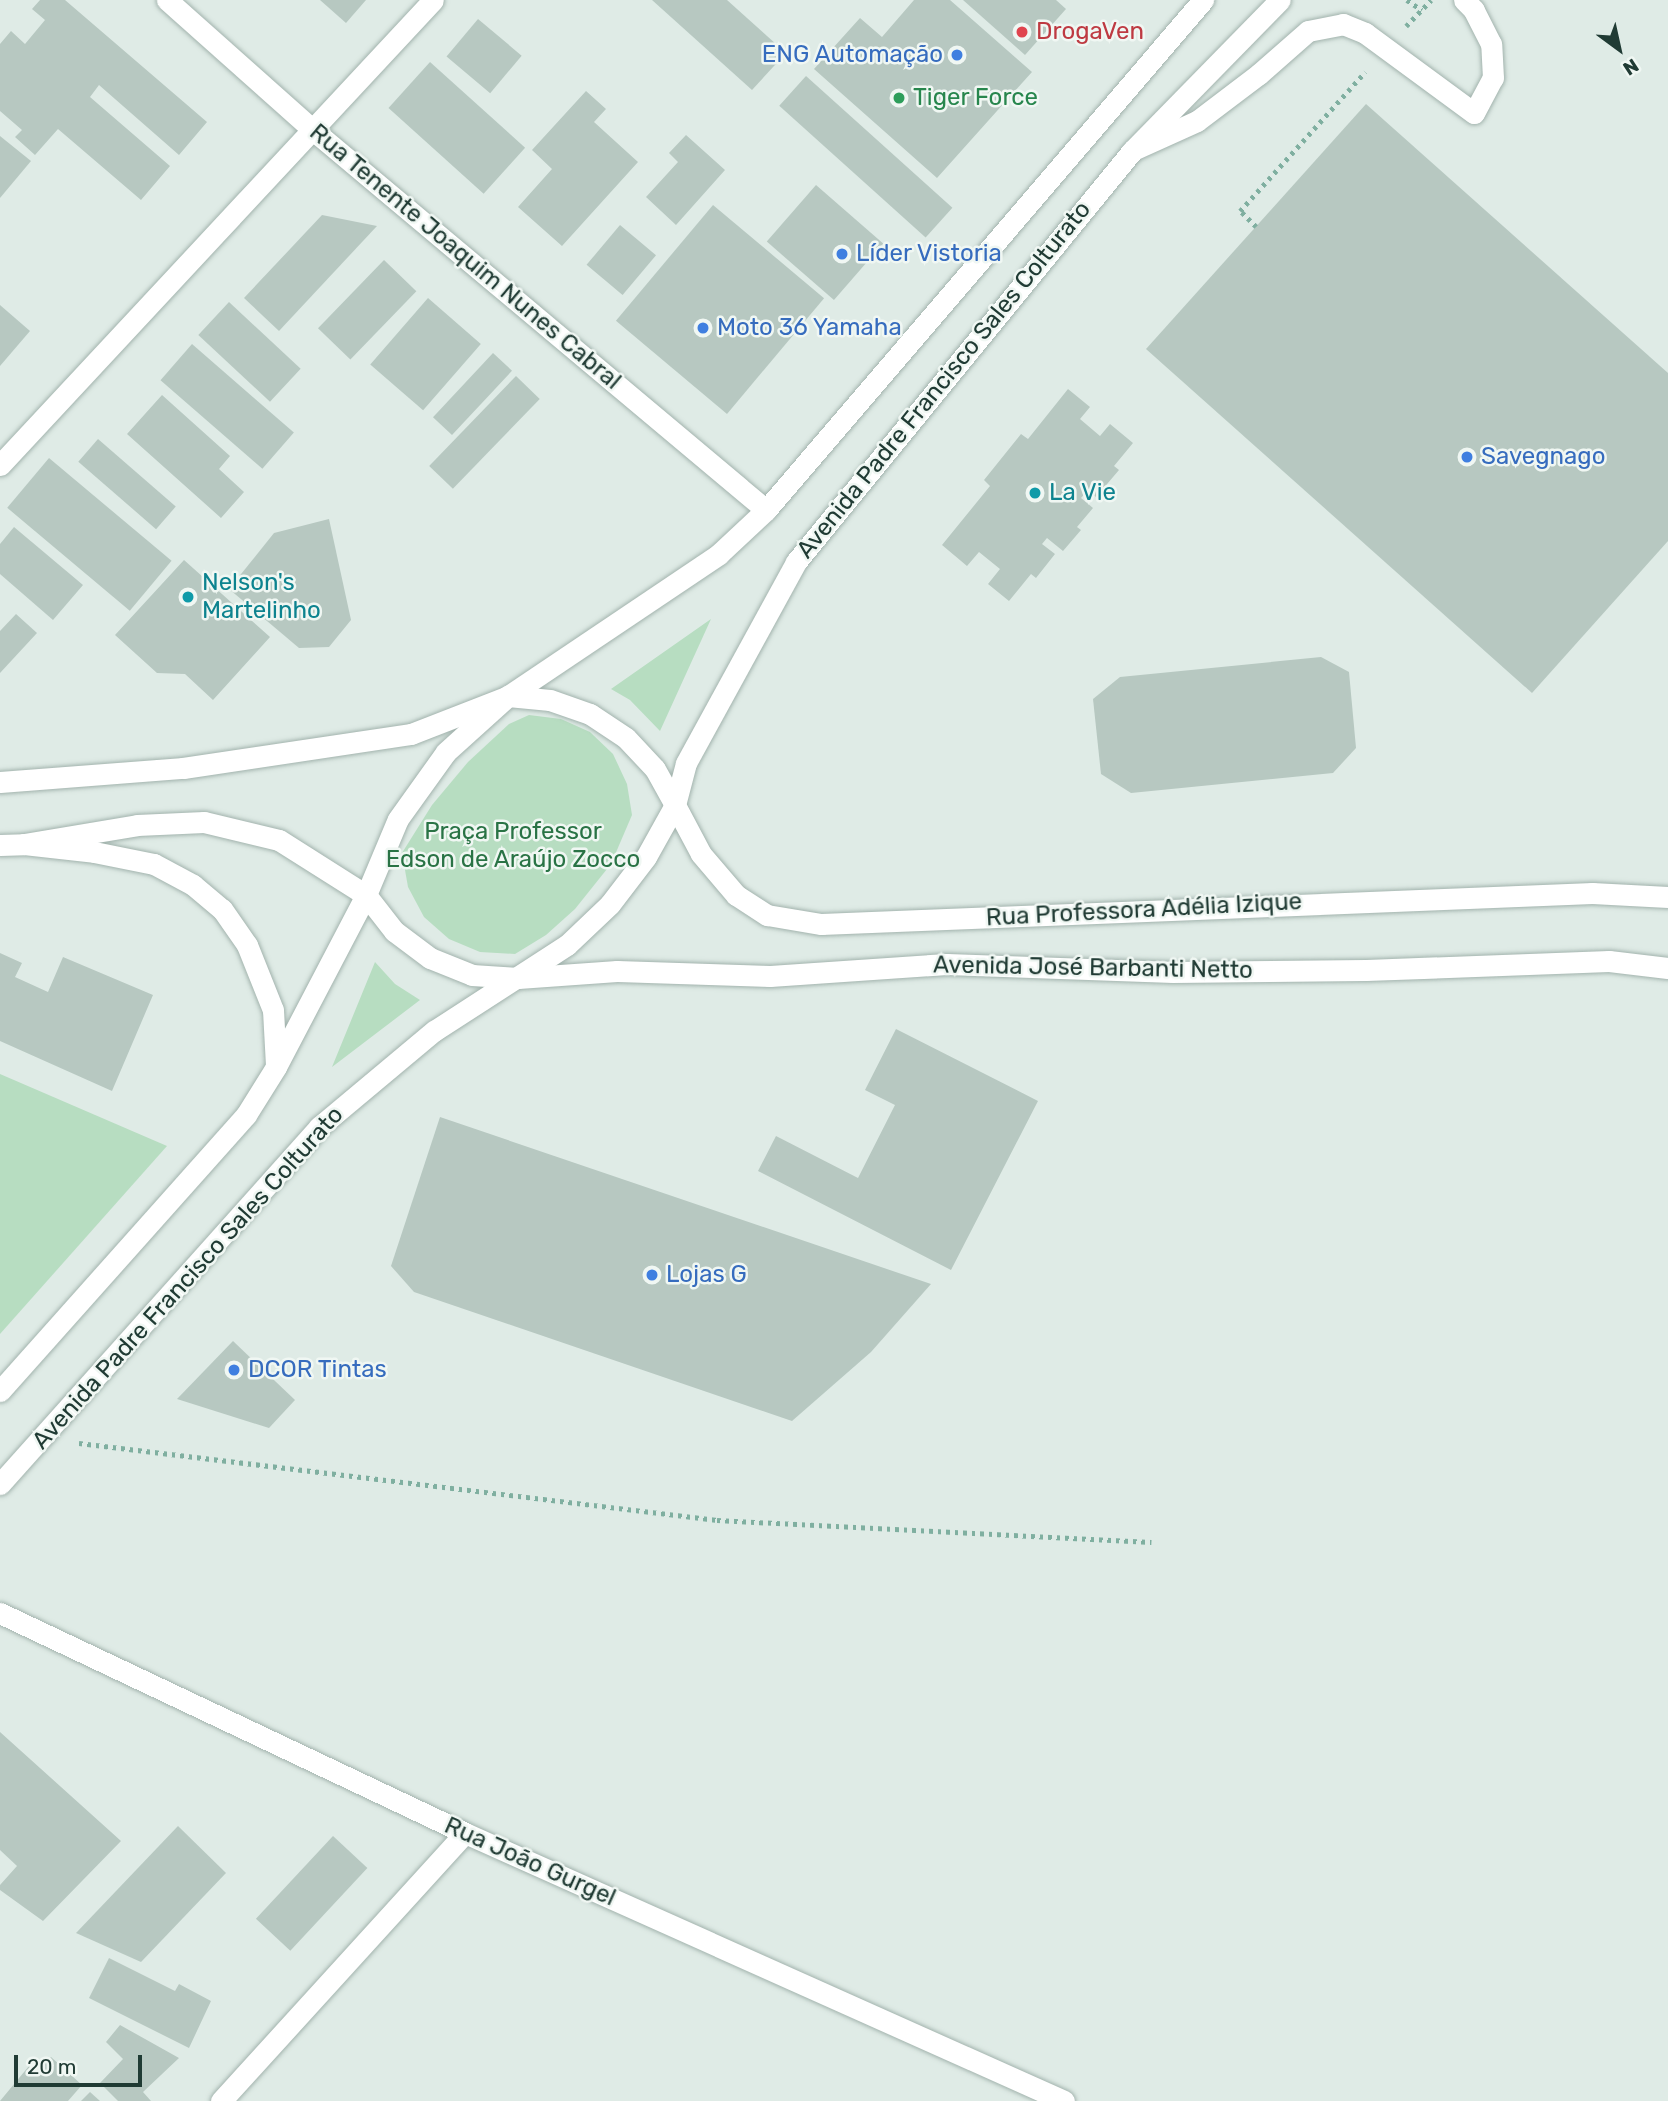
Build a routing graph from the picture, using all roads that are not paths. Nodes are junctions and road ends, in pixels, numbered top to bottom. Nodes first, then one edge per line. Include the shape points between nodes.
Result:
1 (167, 0) edge
2 (433, 0) edge
3 (1203, 0) edge
4 (1280, 0) edge
5 (1464, 0) edge
6 (313, 130) junction
7 (1132, 151) junction
8 (0, 465) edge
9 (766, 510) junction
10 (508, 696) junction
11 (0, 782) edge
12 (675, 805) junction
13 (24, 844) junction
14 (0, 845) edge
15 (366, 895) junction
16 (1668, 897) edge
17 (1668, 968) edge
18 (518, 978) junction
19 (276, 1067) junction
20 (0, 1391) edge
21 (0, 1484) edge
22 (0, 1613) edge
23 (465, 1833) junction
24 (1035, 2096) edge
25 (220, 2101) edge
26 (1064, 2101) edge

1 - 6 street, Rua Tenente Joaquim Nunes Cabral
2 - 6 street
3 - 9 street, Avenida Padre Francisco Sales Colturato
4 - 7 street, Avenida Padre Francisco Sales Colturato
5 - 7 street via 1474,9 1491,44 1493,78 1474,113 1365,33 1343,24 1308,31 1197,121
6 - 8 street
6 - 9 street, Rua Tenente Joaquim Nunes Cabral
7 - 12 street, Avenida Padre Francisco Sales Colturato via 796,562 686,764
9 - 10 street, Avenida Padre Francisco Sales Colturato via 719,554
10 - 11 street via 411,734 183,768
10 - 12 street, Rua Professora Adélia Izique via 550,700 608,726 626,738 654,769
10 - 15 street via 446,752 398,819
12 - 16 street, Rua Professora Adélia Izique via 701,855 736,895 767,915 821,924 1592,892
12 - 18 street, Avenida Padre Francisco Sales Colturato via 646,857 610,904 567,945
13 - 14 street
13 - 15 street via 137,824 204,822 279,840
13 - 19 street via 154,864 193,885 222,909 247,945 273,1010
15 - 18 street, Avenida José Barbanti Netto via 394,931 430,958 472,975
15 - 19 street
17 - 18 street, Avenida José Barbanti Netto via 1609,961 1173,972 947,964 770,976 617,971
18 - 21 street, Avenida Padre Francisco Sales Colturato via 433,1031 319,1126
19 - 20 street via 246,1115
22 - 23 street, Rua João Gurgel
23 - 24 street, Rua João Gurgel
23 - 25 street
24 - 26 street, Rua João Gurgel

